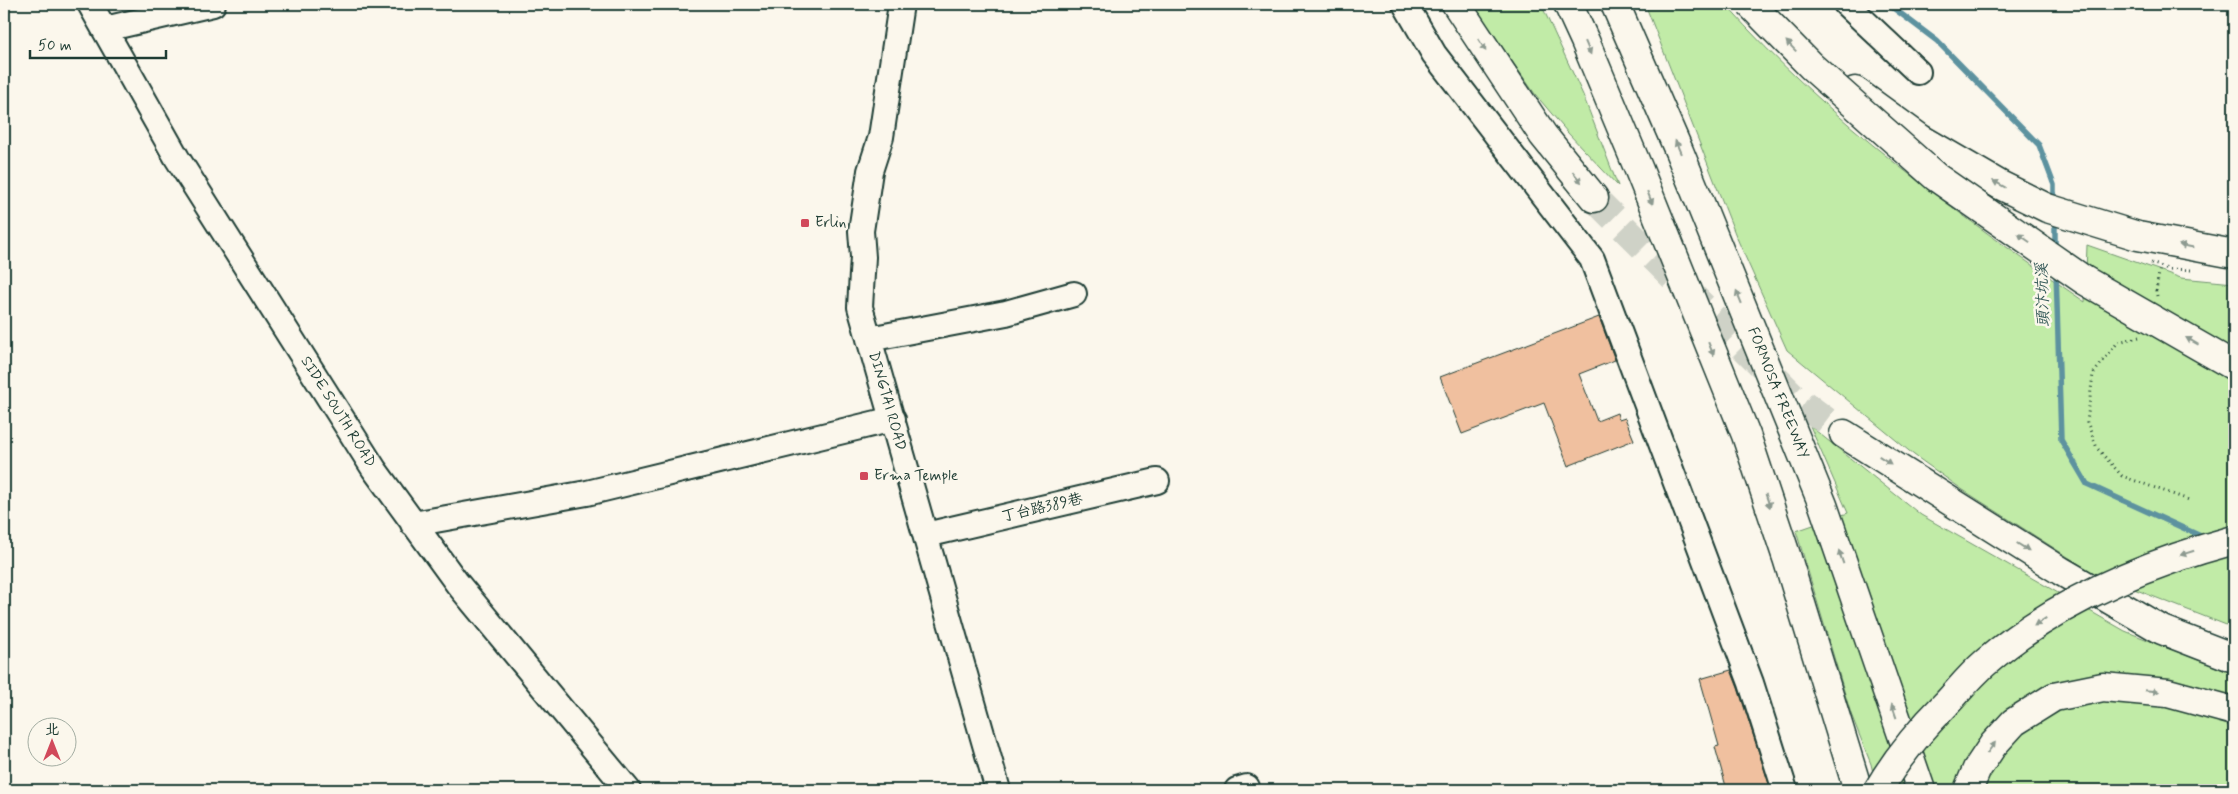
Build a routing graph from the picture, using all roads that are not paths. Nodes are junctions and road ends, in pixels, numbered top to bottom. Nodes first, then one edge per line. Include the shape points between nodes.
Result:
1 (90, 4) edge
2 (213, 4) edge
3 (901, 4) edge
4 (1405, 4) edge
5 (1456, 4) edge
6 (1568, 4) edge
7 (1615, 4) edge
8 (1750, 4) edge
9 (1846, 4) edge
10 (105, 29) junction
11 (1811, 66) junction
12 (1918, 72) dead end
13 (1594, 198) tunnel mouth
14 (2234, 254) edge
15 (1074, 294) dead end
16 (869, 339) junction
17 (2234, 366) edge
18 (893, 419) junction
19 (1844, 434) tunnel mouth
20 (1157, 481) dead end
21 (414, 524) junction
22 (926, 535) junction
23 (2234, 540) edge
24 (2061, 571) junction
25 (2234, 641) edge
26 (2234, 658) edge
27 (2234, 711) edge
28 (628, 790) edge
29 (998, 790) edge
30 (1785, 790) edge
31 (1858, 790) edge
32 (1878, 790) edge
33 (1921, 790) edge
34 (1968, 790) edge

1 - 10 street, SIDE SOUTH ROAD
2 - 10 street
3 - 16 street, DINGTAI ROAD via 881,137 870,171 861,232 860,307
4 - 30 street via 1434,54 1592,259 1751,683
5 -> 13 highway via 1543,135
6 -> 31 highway via 1746,435
33 -> 7 highway, FORMOSA FREEWAY via 1823,505 1683,160
11 -> 8 highway, bridge
9 - 12 street
10 - 21 street, SIDE SOUTH ROAD via 177,158 369,462
14 -> 11 highway, bridge via 2138,236 2048,208 1921,140 1847,86
17 -> 11 highway, bridge via 2084,280 1936,177
15 - 16 street via 1006,313
16 - 18 street, DINGTAI ROAD
18 - 21 street via 587,493
18 - 22 street, DINGTAI ROAD
19 -> 24 highway
20 - 22 street, 丁台路389巷
21 - 28 street, SIDE SOUTH ROAD via 458,583
22 - 29 street, DINGTAI ROAD
23 -> 32 highway, bridge via 2160,562 2085,596 2015,639 1984,664 1926,724
24 - 25 highway via 2192,629
24 - 26 highway via 2162,630
34 -> 27 highway via 1993,745 2014,722 2054,697 2103,688 2131,690 2168,693

